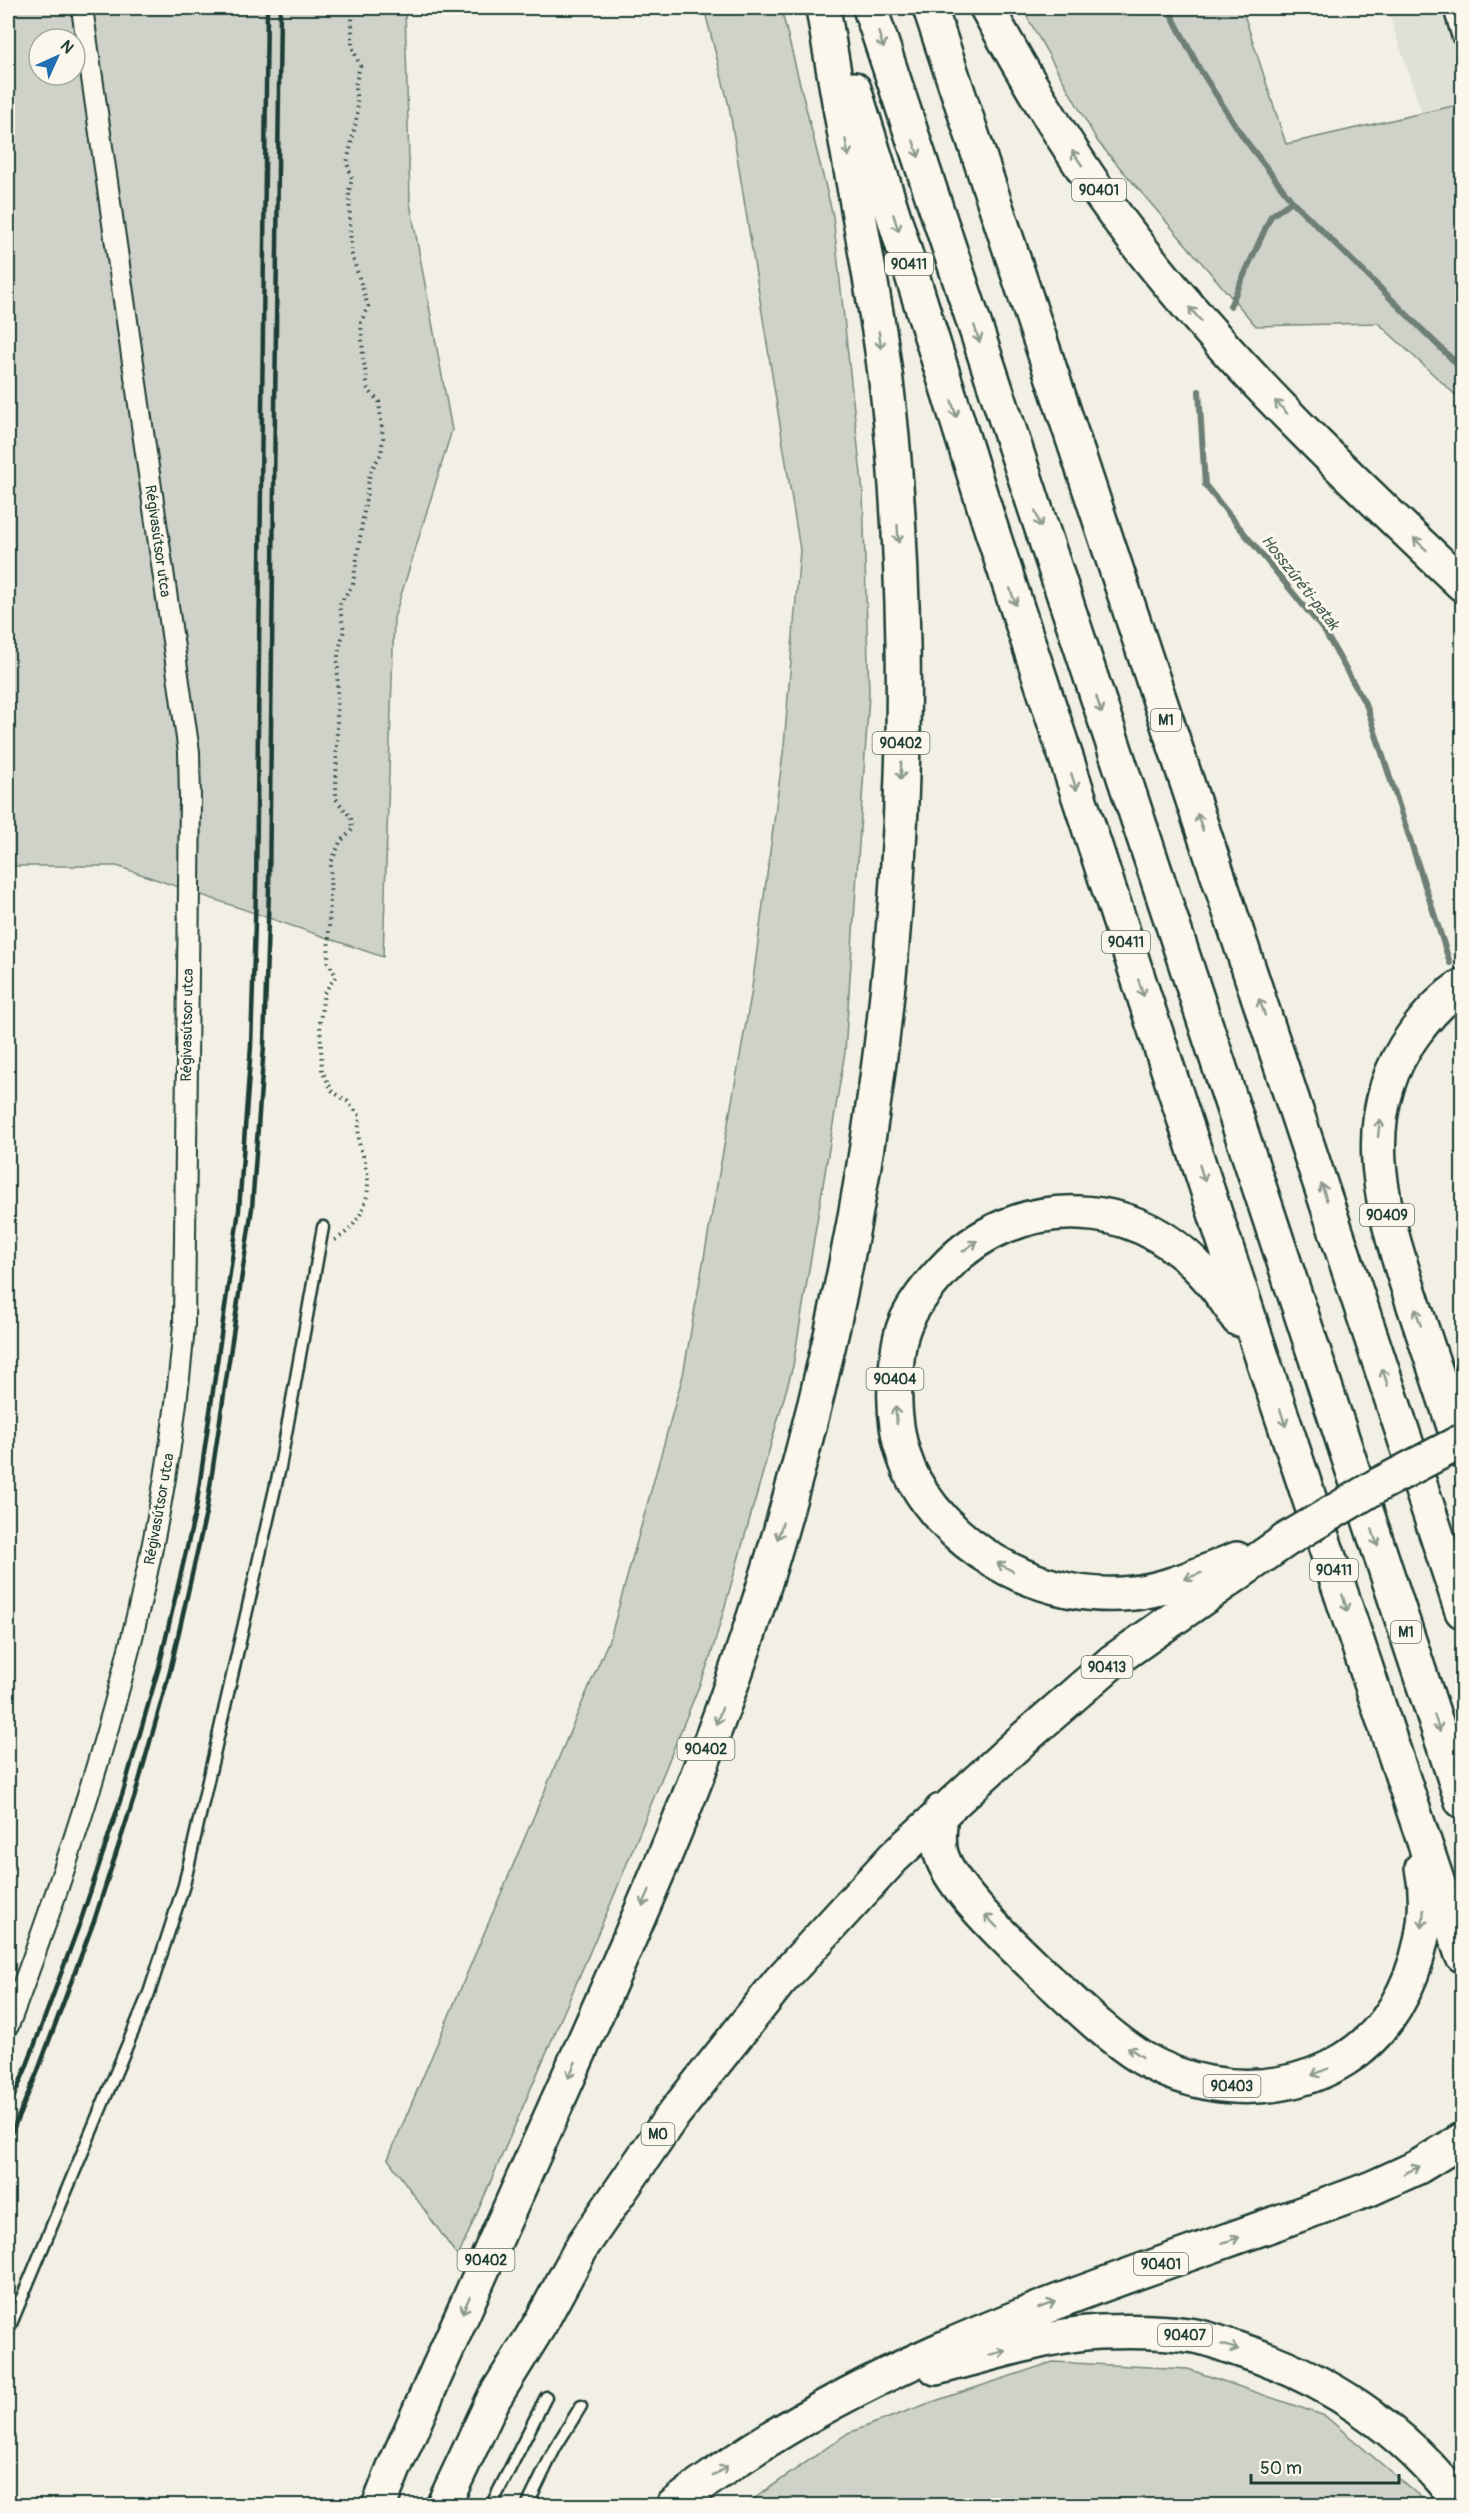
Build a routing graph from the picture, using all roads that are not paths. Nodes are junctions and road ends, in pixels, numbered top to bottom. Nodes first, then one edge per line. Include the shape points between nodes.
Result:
1 (82, 8) edge
2 (825, 8) edge
3 (870, 8) edge
4 (930, 8) edge
5 (987, 8) edge
6 (1449, 8) edge
7 (1462, 37) edge
8 (1462, 584) edge
9 (1459, 988) edge
10 (323, 1227) dead end
11 (1264, 1362) junction
12 (1462, 1441) edge
13 (1462, 1452) edge
14 (1286, 1540) junction
15 (1462, 1611) edge
16 (1403, 1778) junction
17 (1462, 1801) edge
18 (941, 1811) junction
19 (1462, 1955) edge
20 (8, 2026) edge
21 (1462, 2140) edge
22 (8, 2331) edge
23 (859, 2387) junction
24 (546, 2397) dead end
25 (581, 2406) dead end
26 (380, 2505) edge
27 (443, 2505) edge
28 (491, 2505) edge
29 (526, 2505) edge
30 (674, 2505) edge
31 (1462, 2505) edge

1 - 20 street, Régivasútsor utca via 189,752 184,1325 178,1396 130,1652 38,1947
2 -> 11 highway, 90411 via 988,522
2 -> 26 highway, 90402 via 880,341 894,464 903,644 900,830 886,1011 857,1202 824,1368 796,1475 733,1678 676,1828 596,2016
3 -> 17 highway, M1
15 -> 4 highway, M1
8 -> 5 highway, 90401 via 1339,468 1258,384 1141,248 1054,123
6 - 7 lane via 1458,38
13 -> 9 highway, 90409 via 1392,1240 1378,1155 1378,1128 1391,1072 1423,1020
10 - 22 lane via 280,1467 184,1885 149,1993
14 -> 11 highway, 90404 via 1167,1587 1101,1594 1047,1584 1004,1567 954,1531 915,1482 897,1426 894,1392 899,1347 905,1324 927,1287 955,1257 988,1234 1024,1218 1058,1212 1126,1219 1188,1257 1223,1294
11 -> 16 highway, 90411
12 - 14 highway, 90413, bridge
14 - 18 highway, 90413 via 1113,1661
16 -> 18 highway, 90403 via 1424,1879 1424,1919 1408,1984 1389,2019 1342,2062 1317,2075 1276,2085 1206,2084 1176,2075 1118,2041 1027,1959 955,1883 941,1855
16 - 19 highway, 90411
18 - 27 highway, M0 via 779,1982 646,2151 583,2245 540,2325 494,2398
23 -> 21 highway, 90401 via 1007,2320 1372,2188 1418,2167
30 -> 23 highway, 90401 via 758,2444
23 -> 31 highway, 90407 via 1071,2335 1100,2332 1196,2336 1259,2355 1335,2391 1398,2436
24 - 28 lane
25 - 29 lane

